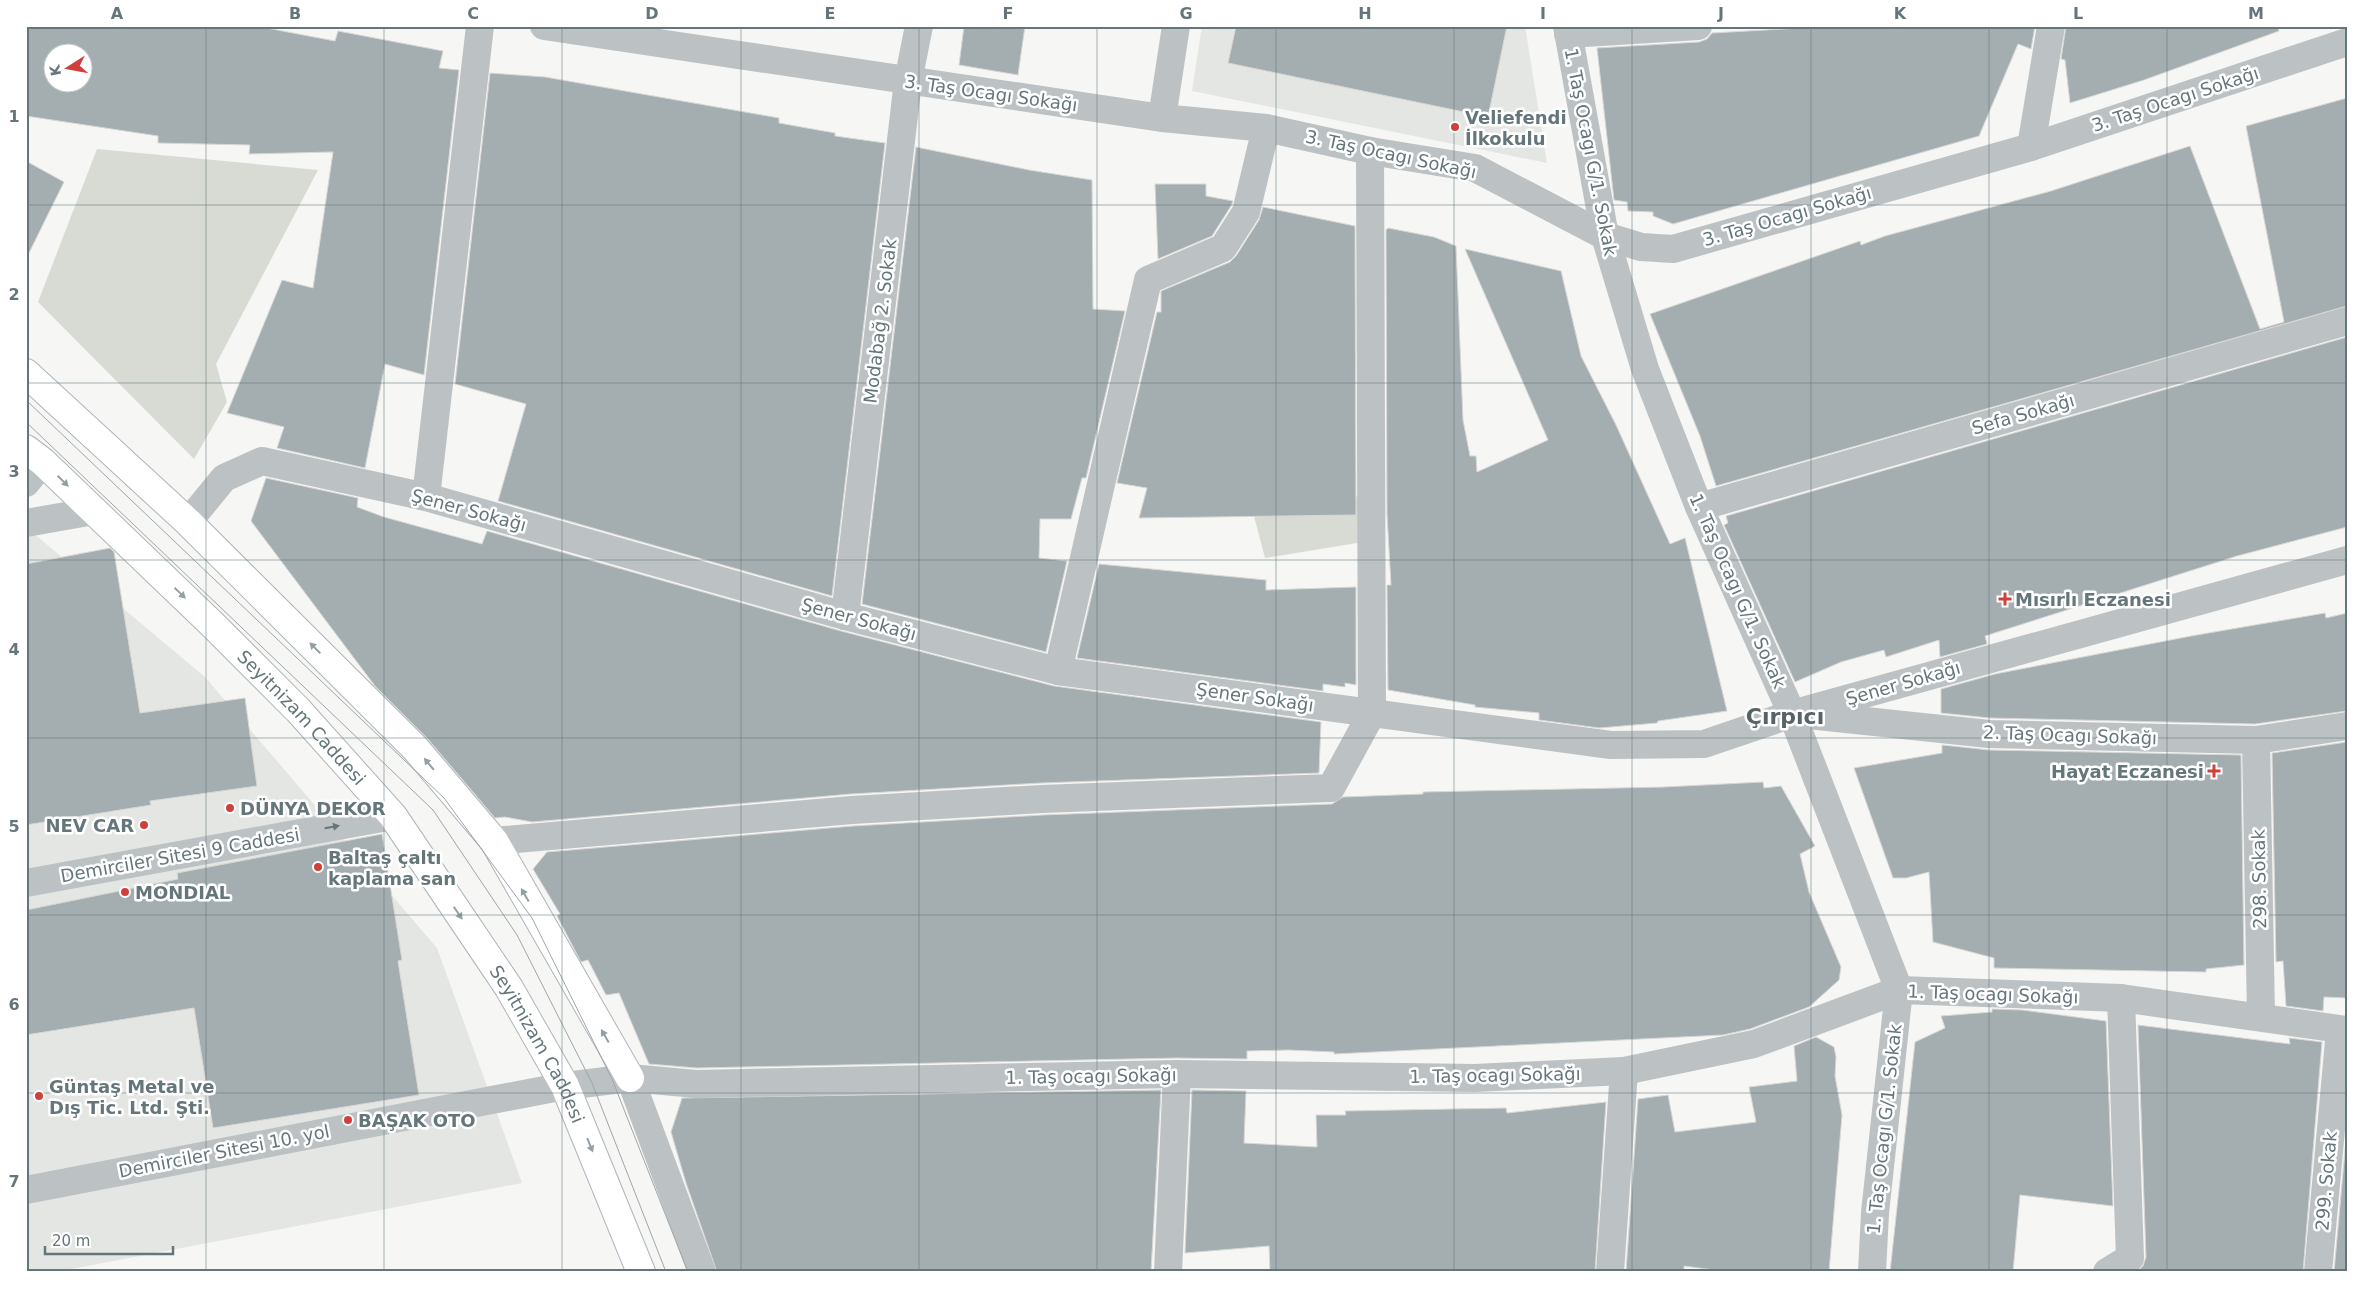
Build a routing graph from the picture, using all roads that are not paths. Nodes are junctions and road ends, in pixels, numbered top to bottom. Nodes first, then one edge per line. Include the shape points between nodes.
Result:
1 (480, 26) edge
2 (544, 26) edge
3 (919, 26) edge
4 (1176, 26) edge
5 (1698, 26) edge
6 (2051, 26) edge
7 (1568, 30) edge
8 (2347, 42) edge
9 (908, 81) junction
10 (1162, 118) junction
11 (1266, 128) junction
12 (2031, 147) junction
13 (1370, 151) junction
14 (1605, 236) junction
15 (2347, 321) edge
16 (26, 373) edge
17 (32, 465) edge
18 (426, 498) junction
19 (1699, 507) junction
20 (94, 511) junction
21 (188, 522) junction
22 (26, 523) edge
23 (2347, 560) edge
24 (845, 616) junction
25 (1058, 671) junction
26 (1372, 713) junction
27 (1792, 714) junction
28 (2347, 726) edge
29 (2256, 740) junction
30 (393, 816) junction
31 (494, 841) junction
32 (26, 883) edge
33 (1898, 990) junction
34 (2121, 998) junction
35 (2261, 1017) junction
36 (2343, 1030) edge
37 (1624, 1071) junction
38 (1177, 1074) junction
39 (630, 1078) junction
40 (565, 1086) junction
41 (26, 1190) edge
42 (641, 1272) edge
43 (702, 1272) edge
44 (1168, 1272) edge
45 (1610, 1272) edge
46 (1872, 1272) edge
47 (2108, 1272) edge
48 (2318, 1272) edge

1 - 18 street
2 - 9 street, 3. Taş Ocagı Sokağı
3 - 9 street, Modabağ 2. Sokak
4 - 10 street
5 - 7 street
6 - 12 street
7 - 14 street, 1. Taş Ocagı G/1. Sokak
8 - 12 street, 3. Taş Ocagı Sokağı
9 - 10 street, 3. Taş Ocagı Sokağı
9 - 24 street, Modabağ 2. Sokak
10 - 11 street, 3. Taş Ocagı Sokağı
11 - 13 street, 3. Taş Ocagı Sokağı
11 - 25 street via 1246,212 1223,248 1148,280
12 - 14 street, 3. Taş Ocagı Sokağı via 1673,249 1641,247
13 - 14 street, 3. Taş Ocagı Sokağı via 1474,168
13 - 26 street
14 - 19 street, 1. Taş Ocagı G/1. Sokak via 1645,369
15 - 19 street, Sefa Sokağı
16 - 21 main road
17 -> 20 main road, Seyitnizam Caddesi
18 - 21 street, Şener Sokağı via 262,461 224,478
18 - 24 street, Şener Sokağı
19 - 27 street, 1. Taş Ocagı G/1. Sokak
20 - 22 street
20 -> 30 main road, Seyitnizam Caddesi via 292,704
31 -> 21 main road via 415,748
23 - 27 street, Şener Sokağı
24 - 25 street, Şener Sokağı
25 - 26 street, Şener Sokağı
26 - 27 street, Şener Sokağı via 1610,745 1704,744
26 - 31 street via 1331,788 852,810
27 - 29 street, 2. Taş Ocagı Sokağı via 1989,734
27 - 33 street, 1. Taş Ocagı G/1. Sokak
28 - 29 street, 2. Taş Ocagı Sokağı
29 - 35 street, 298. Sokak
32 -> 30 street, Demirciler Sitesi 9 Caddesi
30 -> 40 main road, Seyitnizam Caddesi via 509,988
39 -> 31 main road
33 - 34 street, 1. Taş ocagı Sokağı
33 - 37 street, 1. Taş ocagı Sokağı via 1754,1044
33 - 46 street, 1. Taş Ocagı G/1. Sokak
34 - 35 street, 1. Taş ocagı Sokağı
34 - 47 street via 2130,1258
35 - 36 street, 1. Taş ocagı Sokağı
36 - 48 street, 299. Sokak
37 - 38 street, 1. Taş ocagı Sokağı via 1475,1078
37 - 45 street
38 - 39 street, 1. Taş ocagı Sokağı via 696,1084
38 - 44 street
39 - 40 street, Demirciler Sitesi 10. yol
39 - 43 street
40 - 41 street, Demirciler Sitesi 10. yol
40 -> 42 main road, Seyitnizam Caddesi

